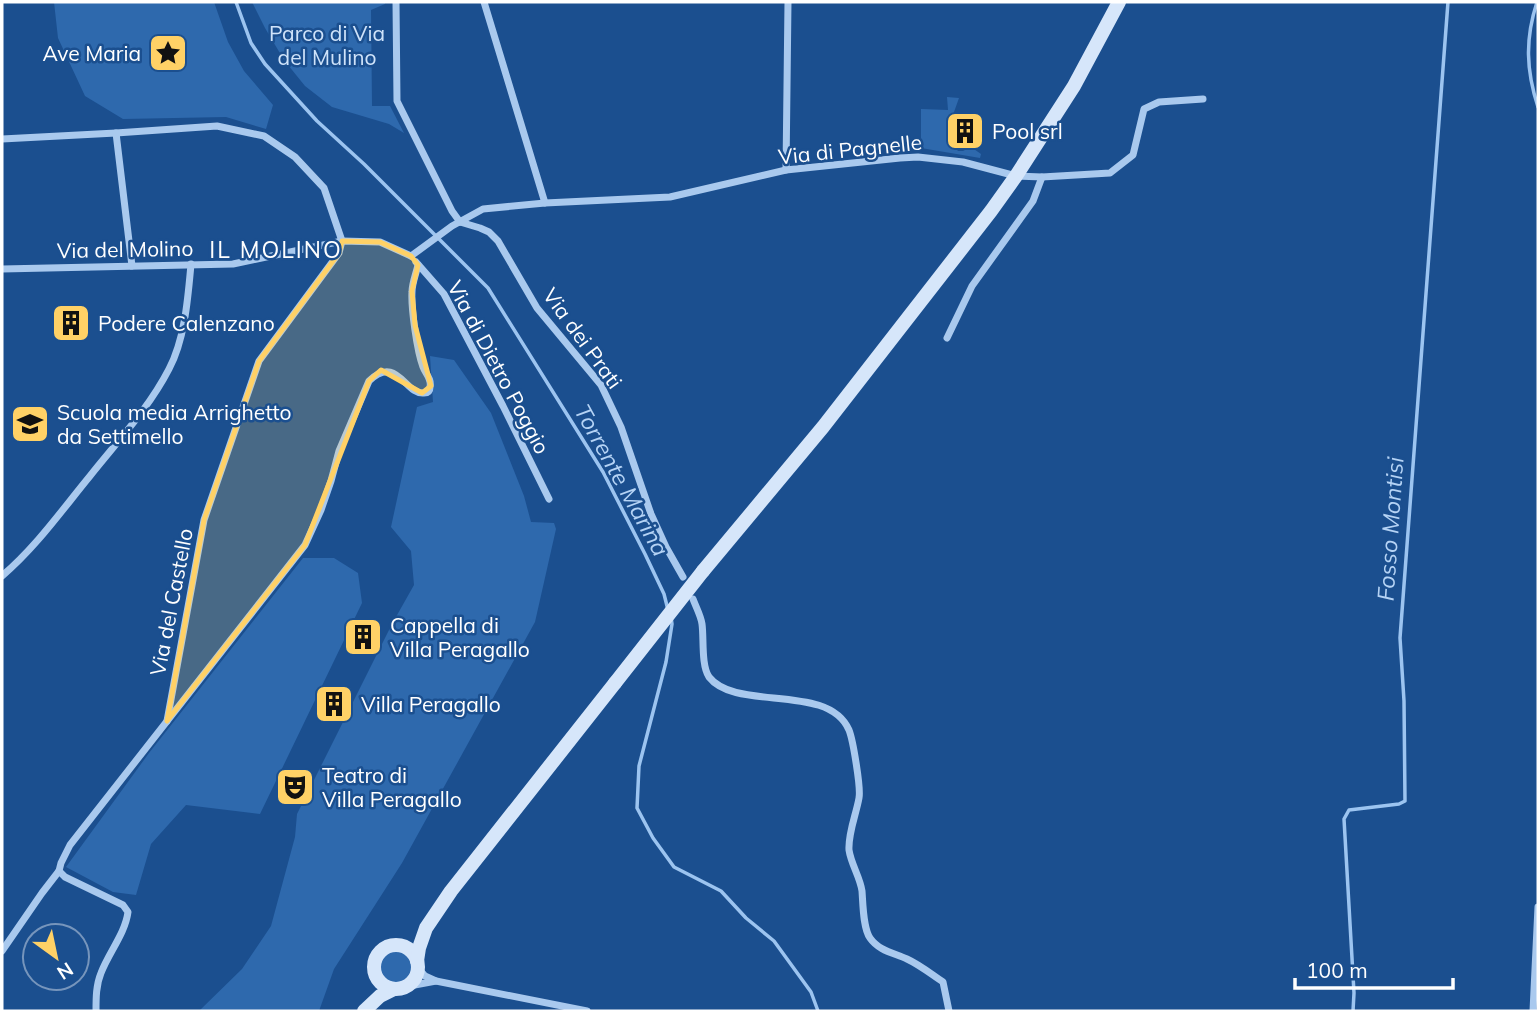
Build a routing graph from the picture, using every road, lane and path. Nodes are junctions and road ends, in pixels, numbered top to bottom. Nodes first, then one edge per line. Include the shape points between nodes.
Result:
1 (396, 2) edge
2 (484, 2) edge
3 (788, 2) edge
4 (1119, 2) edge
5 (1203, 99) dead end
6 (116, 133) junction
7 (2, 139) edge
8 (786, 170) junction
9 (1016, 176) junction
10 (1042, 177) junction
11 (545, 203) junction
12 (456, 224) junction
13 (342, 241) junction
14 (411, 256) junction
15 (191, 264) junction
16 (418, 265) junction
17 (132, 266) junction
18 (2, 269) edge
19 (947, 338) dead end
20 (549, 499) dead end
21 (2, 576) edge
22 (683, 576) dead end
23 (693, 599) dead end
24 (167, 721) junction
25 (59, 871) junction
26 (1538, 907) edge
27 (426, 928) junction
28 (398, 945) junction
29 (2, 951) edge
30 (417, 965) junction
31 (375, 973) junction
32 (436, 981) junction
33 (399, 988) junction
34 (367, 1007) edge
35 (96, 1011) edge
36 (587, 1011) edge
37 (949, 1011) edge
38 (1533, 1011) edge

1 - 12 street via 397,101
2 - 11 street
3 - 8 street
4 - 9 main road via 1074,86
5 - 10 street, Via di Pagnelle via 1159,102 1144,109 1133,155 1110,173
6 - 7 street
6 - 13 street via 217,126 264,135 295,157 324,188
6 - 17 street
8 - 9 street, Via di Pagnelle via 918,157 963,162
8 - 11 street, Via di Pagnelle via 670,197
9 - 10 street, Via di Pagnelle
9 - 27 main road, bridge
10 - 19 street via 1033,201 972,286
11 - 12 street, Via di Pagnelle via 483,209
12 - 14 street
12 - 22 street, Via dei Prati via 481,228 498,241 537,308 601,385 651,514
13 - 14 street, Via del Molino via 380,242
13 - 15 street, Via del Molino via 233,264
13 - 24 street, Via del Castello via 340,253 259,361 204,520
14 - 16 street, Via di Dietro Poggio
15 - 17 street, Via del Molino
15 - 21 street via 184,317 170,368 139,416 40,538
16 - 20 street, Via di Dietro Poggio via 444,294
16 - 24 street via 412,291 429,390 416,391 385,372 369,381 305,545
17 - 18 street, Via del Molino
23 - 37 street via 702,622 709,677 735,692 818,704 839,716 849,729 860,795 849,851 861,886 869,938 882,950 905,958 943,982
24 - 25 street, Via del Castello via 70,845
25 - 29 street, Via del Castello
25 - 35 street via 128,912 97,985
26 - 38 street
27 - 28 main road
27 - 30 main road
28 - 30 main road via 410,950
28 - 31 main road via 381,951
30 - 32 street
30 - 33 main road via 414,980
31 - 33 main road via 382,984
31 - 34 main road via 375,989
32 - 33 street
32 - 36 street
33 - 34 main road

